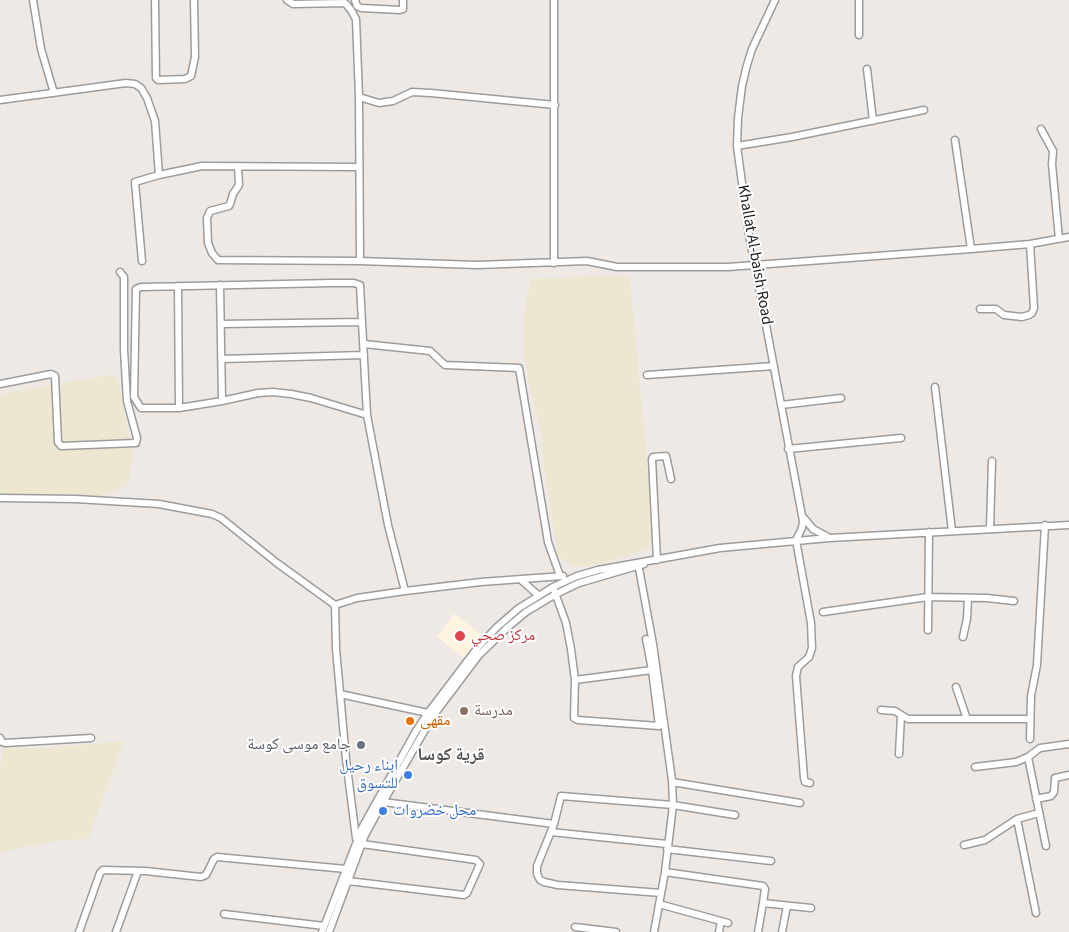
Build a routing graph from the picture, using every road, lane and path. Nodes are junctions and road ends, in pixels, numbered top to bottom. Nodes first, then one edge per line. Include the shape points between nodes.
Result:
1 (33, 0) edge
2 (155, 0) edge
3 (194, 0) edge
4 (287, 0) edge
5 (355, 0) edge
6 (403, 0) edge
7 (554, 0) edge
8 (775, 0) edge
9 (859, 0) edge
10 (860, 35) dead end
11 (868, 69) dead end
12 (54, 94) junction
13 (359, 96) junction
14 (0, 100) edge
15 (555, 105) junction
16 (924, 110) dead end
17 (873, 121) junction
18 (1041, 129) dead end
19 (955, 140) dead end
20 (737, 146) junction
21 (238, 166) junction
22 (358, 167) junction
23 (159, 175) junction
24 (1069, 237) edge
25 (1059, 239) junction
26 (1030, 244) junction
27 (971, 249) junction
28 (142, 261) dead end
29 (360, 262) junction
30 (554, 263) junction
31 (754, 266) junction
32 (120, 272) dead end
33 (220, 285) junction
34 (178, 286) junction
35 (980, 309) dead end
36 (362, 322) junction
37 (221, 324) junction
38 (364, 344) junction
39 (364, 355) junction
40 (222, 359) junction
41 (774, 366) junction
42 (647, 375) dead end
43 (0, 384) edge
44 (935, 387) dead end
45 (841, 398) dead end
46 (222, 401) junction
47 (781, 405) junction
48 (179, 408) junction
49 (367, 415) junction
50 (901, 438) dead end
51 (788, 449) junction
52 (992, 461) dead end
53 (671, 479) dead end
54 (0, 498) edge
55 (801, 514) junction
56 (1045, 525) junction
57 (1069, 525) edge
58 (990, 528) junction
59 (952, 531) junction
60 (929, 532) junction
61 (829, 538) junction
62 (796, 540) junction
63 (657, 560) junction
64 (638, 564) junction
65 (560, 576) junction
66 (576, 576) junction
67 (520, 578) junction
68 (553, 587) junction
69 (404, 591) junction
70 (556, 594) junction
71 (538, 595) junction
72 (928, 597) junction
73 (968, 598) junction
74 (1014, 601) dead end
75 (335, 606) junction
76 (823, 612) dead end
77 (928, 630) dead end
78 (496, 633) junction
79 (964, 637) dead end
80 (646, 639) dead end
81 (652, 670) junction
82 (574, 680) junction
83 (956, 687) dead end
84 (340, 694) junction
85 (442, 699) junction
86 (881, 710) dead end
87 (428, 713) junction
88 (901, 715) junction
89 (967, 719) junction
90 (1030, 719) junction
91 (0, 738) edge
92 (91, 738) dead end
93 (1030, 739) dead end
94 (1069, 744) edge
95 (899, 754) dead end
96 (1028, 758) junction
97 (975, 767) dead end
98 (1069, 775) edge
99 (672, 782) junction
100 (810, 783) dead end
101 (1036, 799) junction
102 (383, 802) junction
103 (800, 803) dead end
104 (673, 805) junction
105 (1039, 813) junction
106 (735, 815) dead end
107 (1017, 819) junction
108 (554, 824) junction
109 (365, 829) junction
110 (551, 832) junction
111 (359, 842) junction
112 (964, 845) dead end
113 (1046, 846) dead end
114 (667, 847) junction
115 (771, 861) dead end
116 (346, 869) junction
117 (138, 871) junction
118 (665, 872) junction
119 (348, 881) junction
120 (661, 893) junction
121 (763, 903) junction
122 (659, 904) junction
123 (787, 906) junction
124 (811, 908) dead end
125 (224, 914) dead end
126 (1036, 914) dead end
127 (575, 927) dead end
128 (323, 929) edge
129 (594, 931) edge
130 (79, 932) edge
131 (116, 932) edge
132 (329, 932) edge
133 (616, 932) edge
134 (654, 932) edge
135 (719, 932) edge
136 (758, 932) edge
137 (782, 932) edge

1 - 12 street via 41,49
2 - 3 street via 158,80 191,76 195,57
4 - 13 street via 293,4 339,2 348,6 356,19
5 - 6 street via 356,6 361,8 401,10
7 - 15 street
8 - 20 street, Khallat Al-baish Road via 747,65
9 - 10 street
11 - 17 street
12 - 14 street
12 - 23 street via 126,83 141,88 155,121
13 - 15 street via 379,103 393,101 412,92
13 - 22 street
15 - 30 street
16 - 17 street
17 - 20 street
18 - 25 street via 1053,151
19 - 27 street
20 - 31 street, Khallat Al-baish Road
21 - 22 street
21 - 23 street via 202,166
21 - 29 street via 239,185 229,206 210,211 207,218 208,243 218,260
22 - 29 street
23 - 28 street via 135,182
24 - 25 street
25 - 26 street
26 - 27 street
26 - 35 street via 1032,313 1022,317 996,309
27 - 31 street
29 - 30 street
30 - 31 street via 587,261 617,267
31 - 41 street, Khallat Al-baish Road
32 - 43 street via 124,277 127,401 136,443 61,446 58,442 55,376 51,374
33 - 34 street
33 - 36 street via 358,283 361,286
33 - 37 street
34 - 48 street
34 - 48 street via 136,289 134,397 145,409
36 - 37 street
36 - 38 street
37 - 40 street
38 - 39 street
38 - 65 street via 430,351 445,365 519,368 548,542
39 - 40 street
39 - 49 street
40 - 46 street
41 - 42 street
41 - 47 street, Khallat Al-baish Road
44 - 59 street
45 - 47 street
46 - 48 street
46 - 49 street via 258,393 291,394
47 - 51 street, Khallat Al-baish Road
49 - 69 street
50 - 51 street
51 - 55 street, Khallat Al-baish Road
52 - 58 street
53 - 63 street via 666,456 653,456
54 - 75 street via 159,504 212,514 222,518
55 - 61 street via 813,529
55 - 62 street via 802,528
56 - 57 street
56 - 58 street
56 - 90 street via 1037,665
58 - 59 street
59 - 60 street
60 - 61 street
60 - 72 street
61 - 62 street
62 - 63 street via 720,548
62 - 100 street via 811,623 811,652 798,667 796,676 804,778
63 - 64 street
64 - 66 street
64 - 70 street
64 - 99 street
65 - 66 street
65 - 67 street
66 - 68 street
67 - 69 street
67 - 71 street
68 - 70 street
68 - 71 street
69 - 75 street via 357,598
70 - 78 street
70 - 82 street via 566,623
71 - 78 street via 519,608
72 - 73 street
72 - 76 street
72 - 77 street
73 - 74 street
73 - 79 street
75 - 84 street
78 - 85 street
80 - 81 street
81 - 82 street
81 - 82 street via 658,727 576,719
83 - 89 street
84 - 87 street
84 - 111 street
85 - 87 street
85 - 102 street
86 - 88 street
87 - 109 street
88 - 89 street via 908,719
88 - 95 street
89 - 90 street
90 - 93 street
91 - 92 street via 2,742
94 - 96 street via 1040,748
96 - 97 street
96 - 101 street
98 - 101 street via 1054,778 1051,796
99 - 103 street
99 - 104 street
101 - 105 street
102 - 108 street
102 - 109 street
104 - 106 street
104 - 108 street via 562,796
104 - 114 street
105 - 107 street
105 - 113 street
107 - 112 street via 985,840
107 - 126 street
108 - 110 street
109 - 111 street
110 - 114 street
110 - 120 street via 537,870 538,878 544,882
111 - 116 street
111 - 119 street
111 - 119 street via 476,860 480,864 464,895
114 - 115 street
114 - 118 street
116 - 117 street via 217,857 204,876
116 - 128 street
117 - 130 street via 101,871
117 - 131 street
118 - 120 street
118 - 121 street via 763,886
119 - 132 street
120 - 122 street
121 - 123 street
121 - 136 street
122 - 134 street
122 - 135 street via 725,922
123 - 124 street
123 - 137 street
125 - 128 street
127 - 129 street
129 - 133 street

